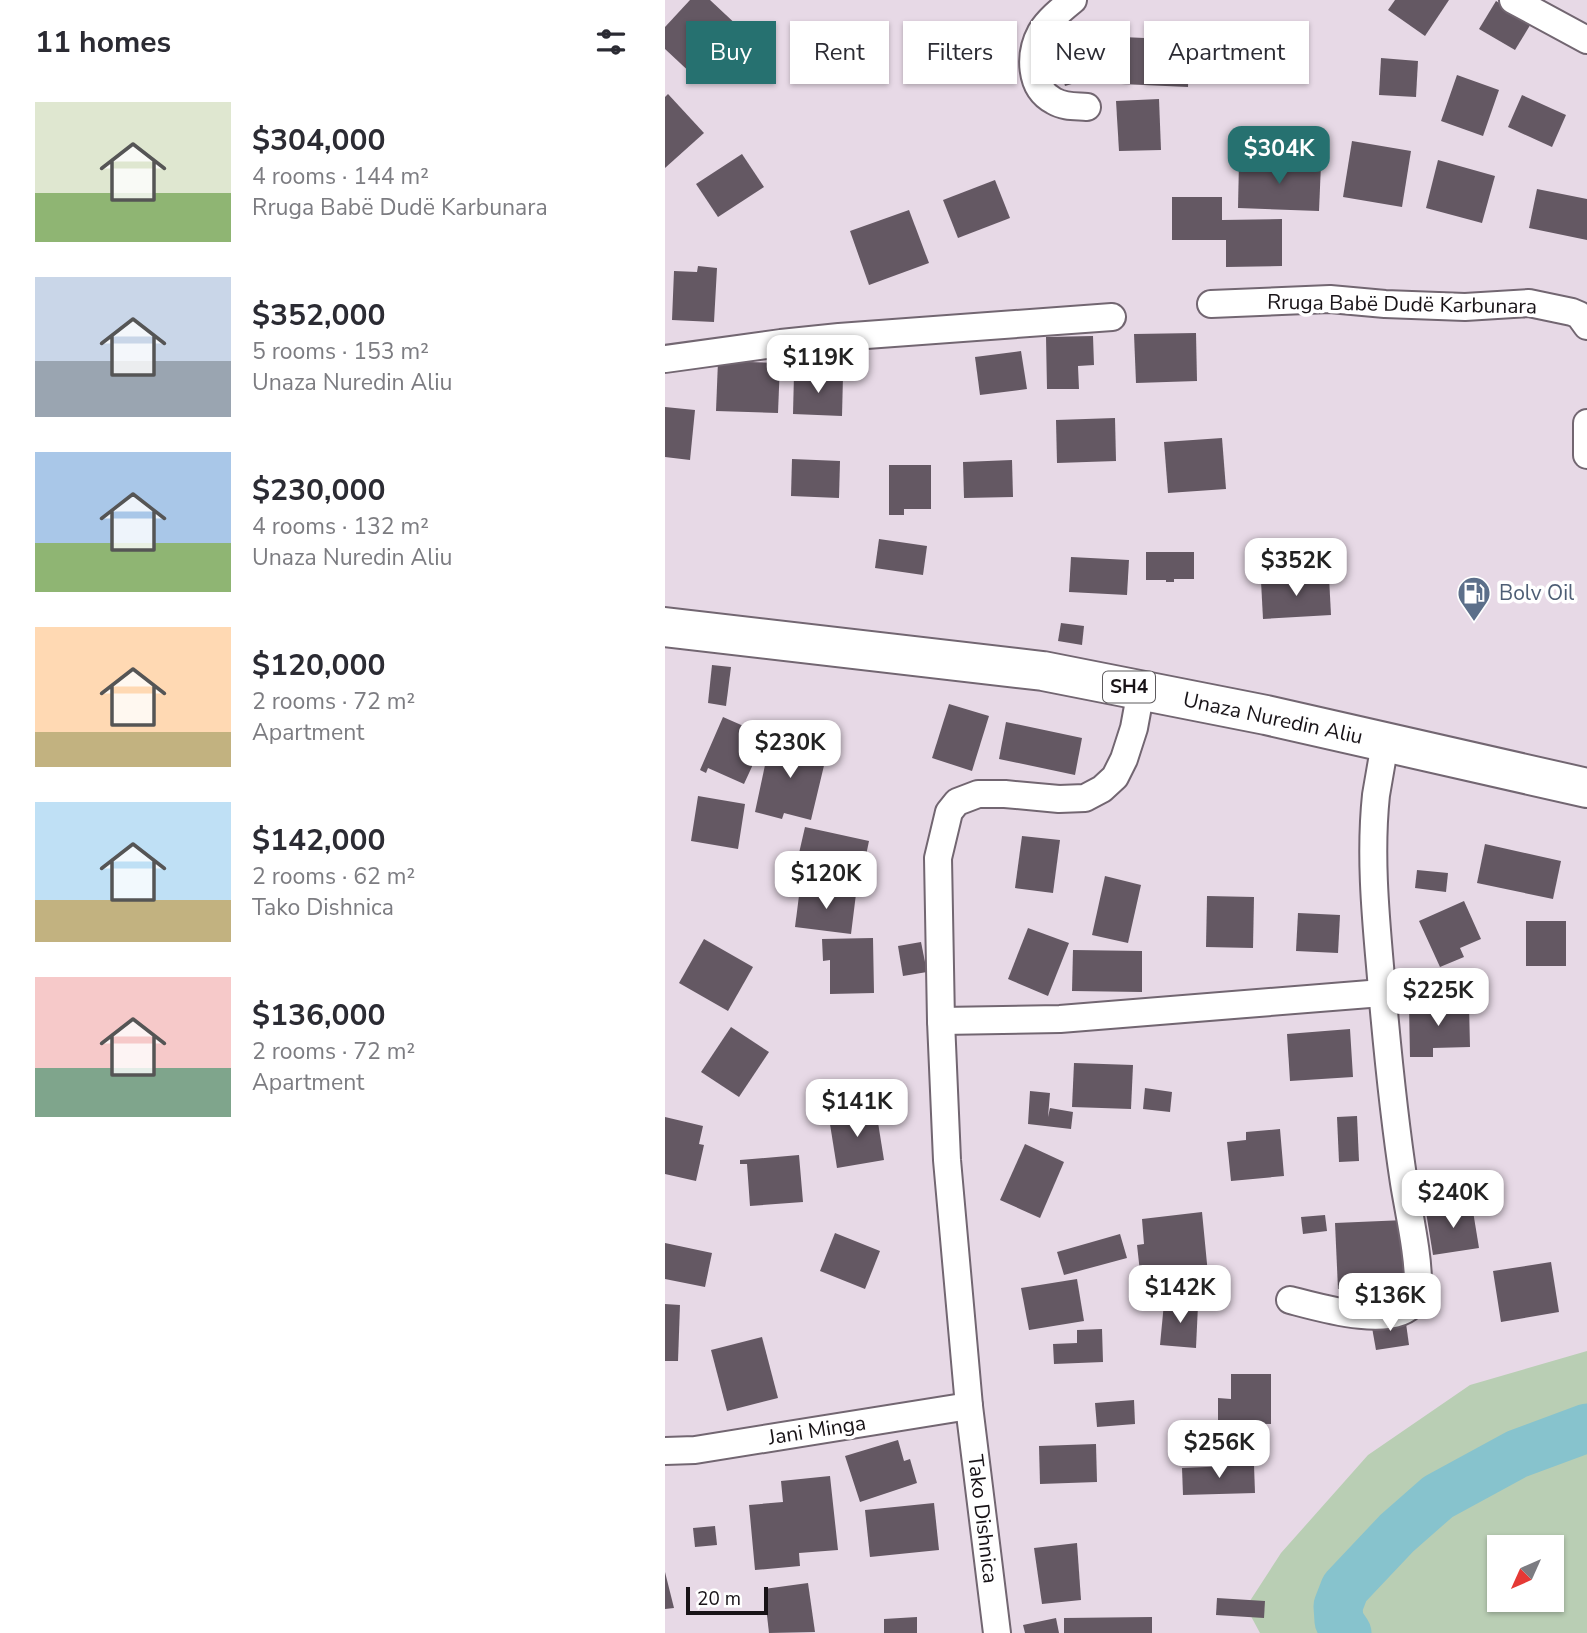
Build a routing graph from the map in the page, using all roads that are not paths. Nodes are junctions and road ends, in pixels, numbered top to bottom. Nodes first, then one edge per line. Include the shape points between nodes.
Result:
1 (1073, 0) edge
2 (1513, 0) edge
3 (1553, 0) edge
4 (1562, 27) junction
5 (1587, 40) edge
6 (1087, 107) dead end
7 (1211, 304) dead end
8 (1112, 317) dead end
9 (1587, 326) edge
10 (665, 359) edge
11 (1587, 423) edge
12 (1587, 455) edge
13 (665, 627) edge
14 (1141, 690) junction
15 (1385, 743) junction
16 (1587, 788) edge
17 (1382, 993) junction
18 (941, 1021) junction
19 (1290, 1300) dead end
20 (969, 1406) junction
21 (665, 1451) edge
22 (997, 1633) edge

1 - 6 street via 1042,31 1033,72 1041,91 1053,101
2 - 4 street
3 - 4 street
4 - 5 street
7 - 9 street, Rruga Babë Dudë Karbunara via 1330,299 1465,307 1529,303 1572,312
8 - 10 street via 839,337
11 - 12 street
13 - 14 main road, Unaza Nuredin Aliu / SH4 via 1043,671
14 - 15 main road, Unaza Nuredin Aliu / SH4
14 - 18 street, Tako Dishnica via 1124,759 1103,789 1085,798 978,794 957,802 949,812 938,858
15 - 16 main road, Unaza Nuredin Aliu / SH4
15 - 17 street via 1374,849
17 - 18 street via 1060,1019
17 - 19 street via 1418,1291 1412,1305 1384,1315 1347,1314
18 - 20 street, Tako Dishnica via 947,1160
20 - 21 street, Jani Minga
20 - 22 street, Tako Dishnica

